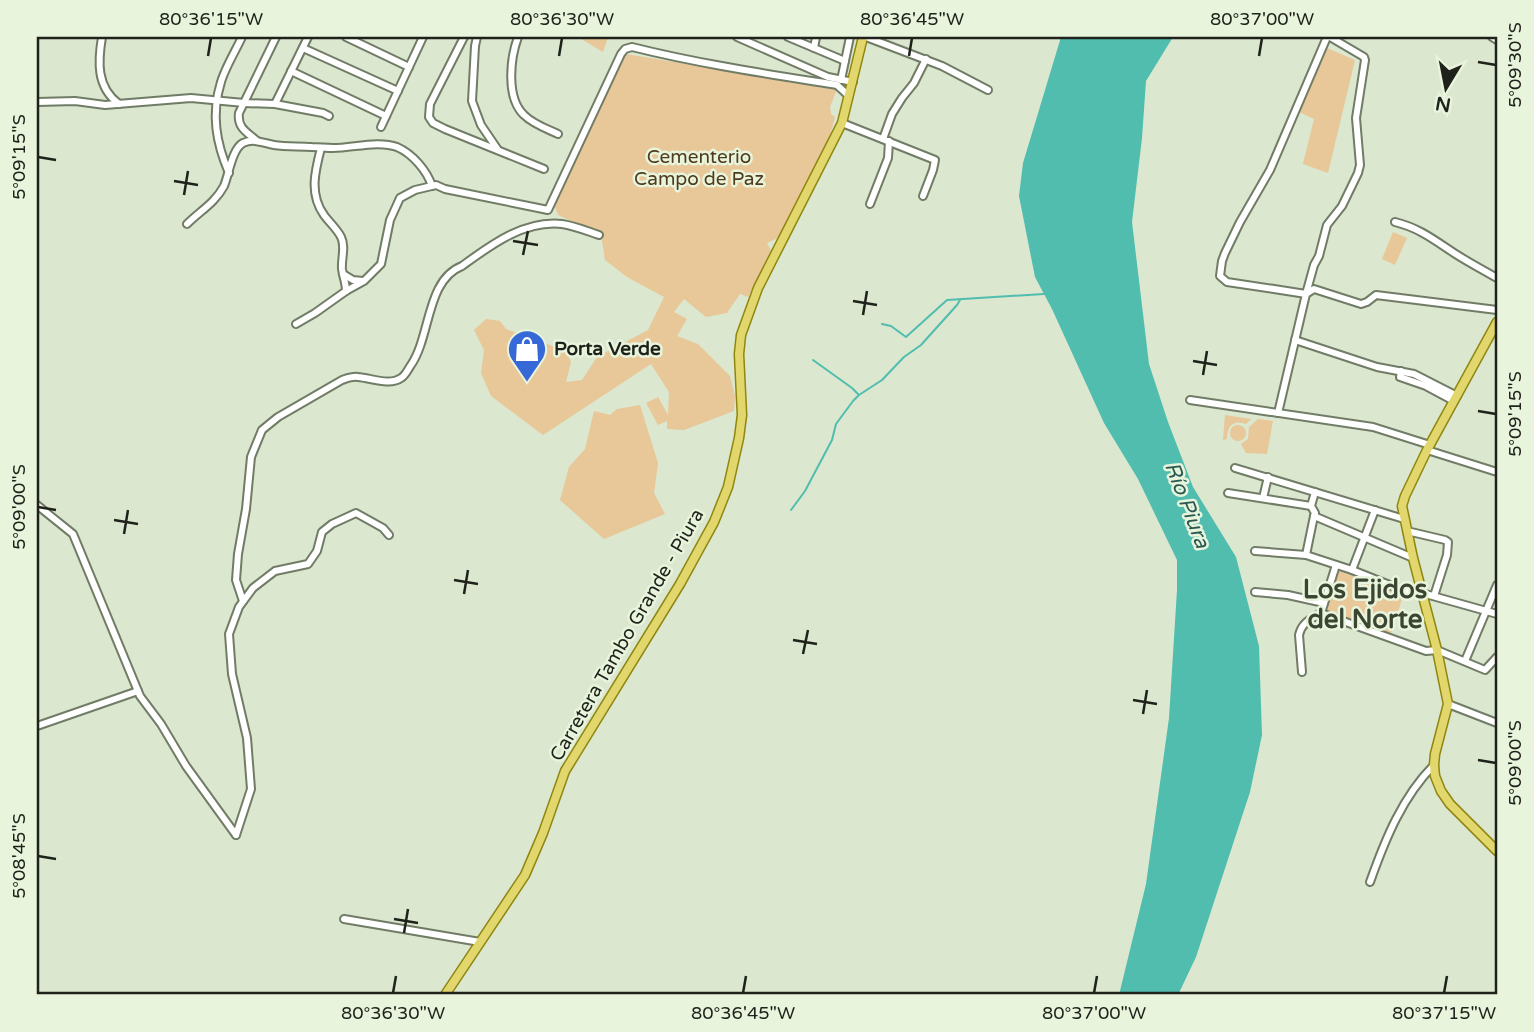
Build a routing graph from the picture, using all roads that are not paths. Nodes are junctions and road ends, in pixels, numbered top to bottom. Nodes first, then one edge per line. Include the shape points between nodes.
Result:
1 (103, 37) edge
2 (242, 37) edge
3 (276, 37) edge
4 (308, 37) edge
5 (346, 37) edge
6 (411, 37) edge
7 (464, 37) edge
8 (477, 37) edge
9 (518, 37) edge
10 (737, 37) edge
11 (788, 37) edge
12 (816, 37) edge
13 (850, 37) edge
14 (865, 37) edge
15 (1329, 37) edge
16 (1492, 37) edge
17 (422, 39) edge
18 (1497, 40) edge
19 (460, 46) junction
20 (303, 48) junction
21 (814, 48) junction
22 (475, 51) junction
23 (926, 60) junction
24 (845, 61) junction
25 (409, 67) junction
26 (291, 71) junction
27 (841, 80) junction
28 (853, 82) junction
29 (988, 90) dead end
30 (398, 91) junction
31 (849, 96) junction
32 (217, 100) junction
33 (37, 102) edge
34 (244, 103) junction
35 (118, 104) junction
36 (275, 104) junction
37 (329, 116) dead end
38 (386, 116) junction
39 (842, 123) junction
40 (382, 127) dead end
41 (558, 134) dead end
42 (886, 140) junction
43 (257, 141) junction
44 (321, 148) junction
45 (498, 150) junction
46 (544, 169) dead end
47 (229, 173) junction
48 (432, 186) junction
49 (923, 195) dead end
50 (870, 204) dead end
51 (1395, 222) dead end
52 (187, 224) dead end
53 (599, 235) dead end
54 (343, 274) junction
55 (1497, 278) edge
56 (364, 281) junction
57 (346, 291) junction
58 (1306, 294) junction
59 (1497, 310) edge
60 (1497, 322) edge
61 (296, 324) dead end
62 (1295, 340) junction
63 (1455, 398) junction
64 (1190, 400) dead end
65 (1278, 413) junction
66 (1428, 447) junction
67 (1236, 468) dead end
68 (1497, 472) edge
69 (1268, 477) junction
70 (1315, 492) junction
71 (1228, 494) dead end
72 (1264, 498) junction
73 (37, 505) edge
74 (1311, 506) junction
75 (1375, 509) junction
76 (1314, 516) junction
77 (1404, 519) junction
78 (1407, 531) junction
79 (389, 535) dead end
80 (1364, 538) junction
81 (1255, 551) dead end
82 (1306, 555) junction
83 (1413, 558) junction
84 (1336, 565) junction
85 (1352, 570) junction
86 (1497, 585) edge
87 (1255, 592) dead end
88 (1422, 593) junction
89 (1434, 596) junction
90 (243, 601) junction
91 (1324, 603) junction
92 (1487, 611) junction
93 (1321, 613) junction
94 (1497, 614) edge
95 (1437, 650) junction
96 (1497, 657) edge
97 (1465, 662) junction
98 (1302, 672) dead end
99 (138, 691) junction
100 (1448, 704) junction
101 (1497, 723) edge
102 (37, 726) edge
103 (1434, 765) junction
104 (1497, 851) edge
105 (1370, 882) dead end
106 (344, 919) dead end
107 (480, 942) junction
108 (445, 995) edge

1 - 35 street via 100,74
2 - 32 street via 221,80
3 - 34 street
4 - 20 street
5 - 25 street
6 - 17 street
7 - 19 street
8 - 22 street
9 - 41 street via 514,99 524,115
10 - 27 street
11 - 21 street
12 - 21 street
13 - 24 street
14 - 23 street
14 - 28 main road, Carretera Tambo Grande - Piura
15 - 58 street via 1365,60 1356,118 1360,165 1342,206 1327,225
15 - 58 street via 1270,170 1225,253 1220,274 1227,282
16 - 18 street
17 - 25 street
19 - 22 street
19 - 45 street via 430,104 429,117 445,129
20 - 26 street
20 - 30 street
21 - 24 street
22 - 45 street via 472,101
23 - 29 street
23 - 42 street via 892,114
24 - 27 street
25 - 30 street
26 - 36 street
26 - 38 street
27 - 28 street
28 - 31 main road, Carretera Tambo Grande - Piura
30 - 38 street
31 - 39 main road, Carretera Tambo Grande - Piura
31 - 48 street via 836,85 628,48 621,54 548,210
32 - 34 street
32 - 35 street
32 - 47 street via 218,141
33 - 35 street
34 - 36 street
34 - 43 street via 239,114 241,128
36 - 37 street
38 - 40 street
39 - 42 street
39 - 107 main road, Carretera Tambo Grande - Piura via 745,322 739,345 739,438 714,522 565,771 530,866
42 - 49 street via 935,160
42 - 50 street via 888,158
43 - 44 street
43 - 47 street via 238,147
44 - 48 street via 397,147 421,166
44 - 54 street via 315,192 341,239
45 - 46 street
47 - 52 street via 215,200
48 - 56 street via 400,198 390,220 381,264
51 - 55 street via 1429,235
53 - 90 street via 559,224 507,236 454,269 440,284 419,354 404,376 394,381 342,380 262,430 251,457 238,554 236,580
54 - 56 street
54 - 57 street
56 - 57 street
57 - 61 street
58 - 59 street via 1314,289 1361,304 1376,295
58 - 62 street
60 - 63 main road
62 - 63 street via 1401,371
62 - 65 street
63 - 66 main road
64 - 65 street
65 - 66 street via 1373,427
66 - 68 street
66 - 77 main road via 1403,501
67 - 69 street
69 - 70 street
69 - 72 street
70 - 74 street
70 - 75 street
71 - 72 street
72 - 74 street
73 - 99 street via 73,534
74 - 76 street
75 - 77 street
75 - 80 street
76 - 80 street
76 - 82 street
77 - 78 main road
78 - 83 main road
78 - 89 street via 1448,542
79 - 90 street via 356,513 322,532 308,564 275,571
80 - 83 street
80 - 85 street
81 - 82 street
82 - 84 street
83 - 88 main road
84 - 85 street
84 - 91 street
85 - 88 street
86 - 92 street
87 - 91 street
88 - 89 street
88 - 95 main road
89 - 92 street
90 - 99 street via 229,634 251,789 236,835
91 - 93 street
92 - 94 street
92 - 97 street
93 - 95 street via 1426,651
93 - 98 street via 1300,629
95 - 97 street
95 - 100 main road
96 - 97 street via 1485,670
99 - 102 street
100 - 101 street
100 - 103 main road
103 - 104 main road via 1450,804
103 - 105 street via 1398,815
106 - 107 street
107 - 108 main road, Carretera Tambo Grande - Piura

